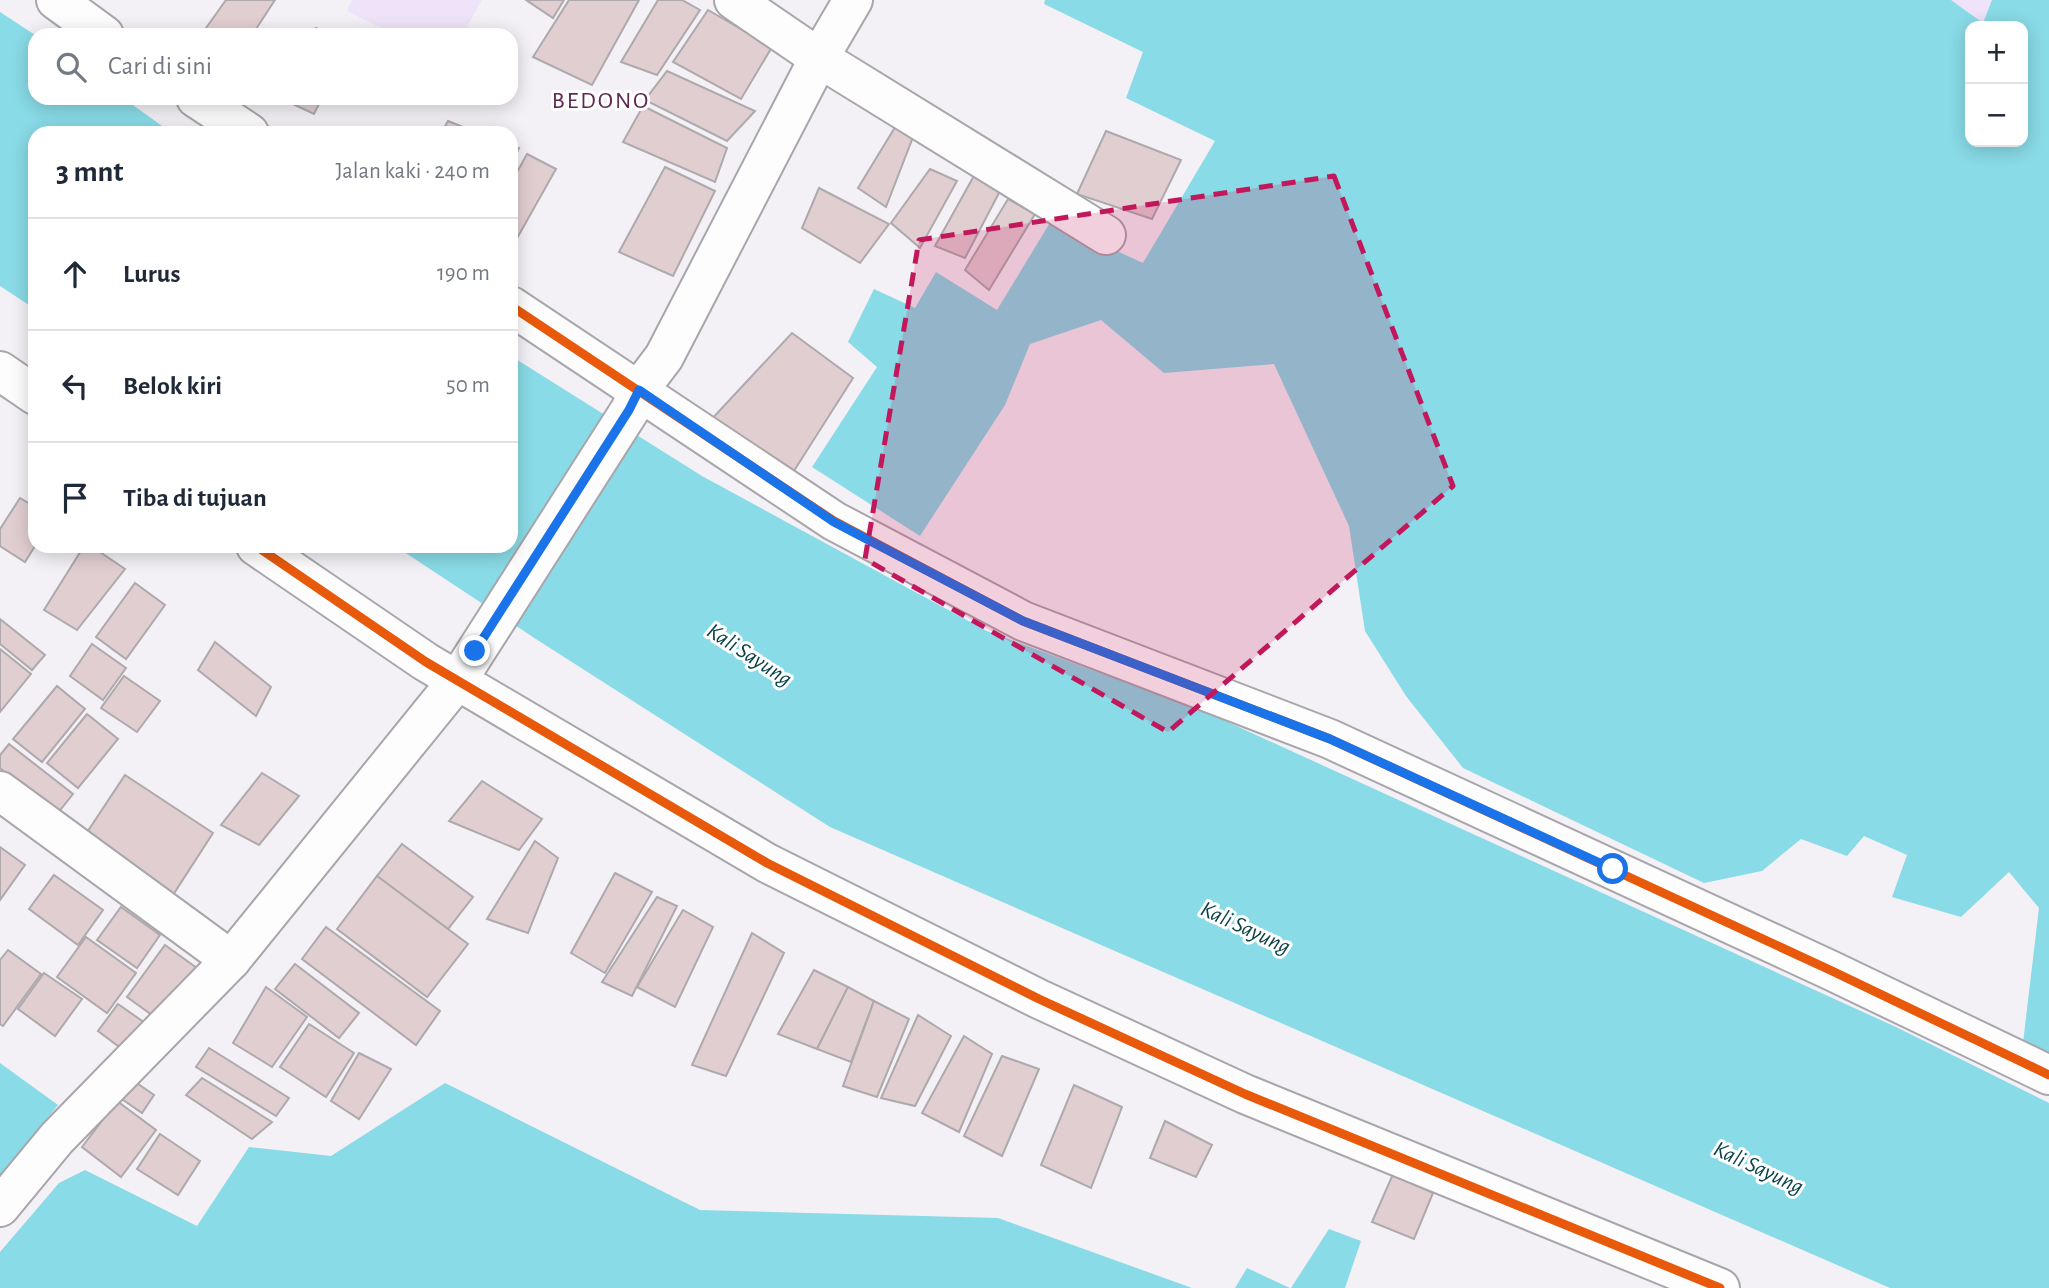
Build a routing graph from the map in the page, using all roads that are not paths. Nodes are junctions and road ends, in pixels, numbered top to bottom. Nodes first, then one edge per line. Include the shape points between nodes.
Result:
1 (56, 0) edge
2 (734, 0) edge
3 (853, 0) edge
4 (94, 28) edge
5 (819, 58) junction
6 (207, 105) edge
7 (238, 126) edge
8 (1106, 235) dead end
9 (518, 311) edge
10 (0, 371) edge
11 (28, 390) edge
12 (634, 400) junction
13 (266, 553) edge
14 (466, 666) junction
15 (0, 790) edge
16 (232, 960) junction
17 (2049, 1075) edge
18 (0, 1207) edge
19 (1720, 1288) edge

1 - 4 street
2 - 5 street
3 - 5 street
5 - 8 street
5 - 12 street via 664,357
6 - 7 street
9 - 12 street
10 - 11 street
12 - 14 street
12 - 17 street via 834,522 1023,621 1330,739
13 - 14 street via 426,662
14 - 16 street
14 - 19 street via 767,863 1039,999 1245,1094
15 - 16 street
16 - 18 street via 57,1138

